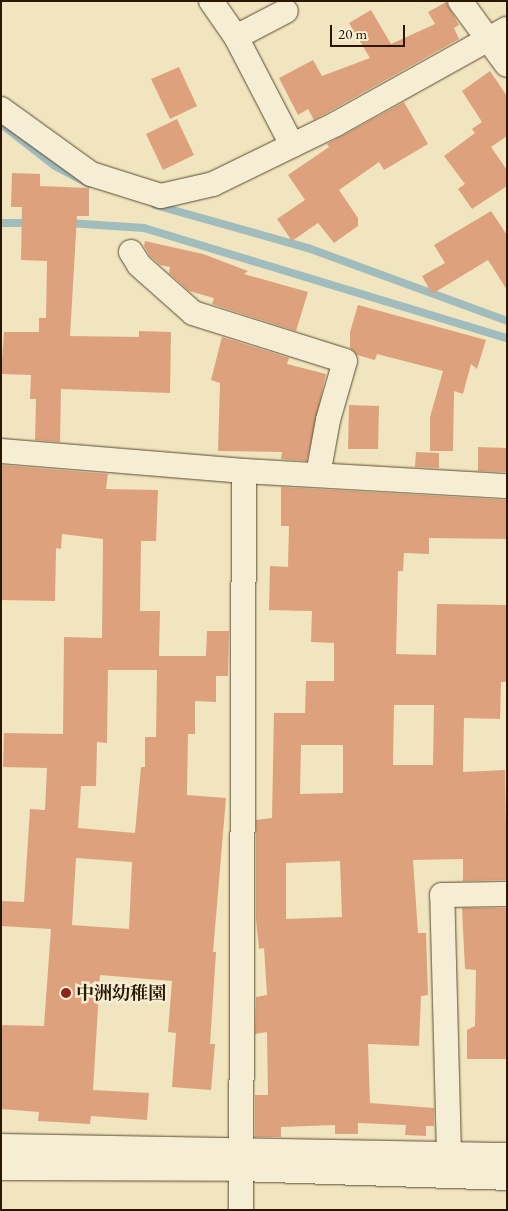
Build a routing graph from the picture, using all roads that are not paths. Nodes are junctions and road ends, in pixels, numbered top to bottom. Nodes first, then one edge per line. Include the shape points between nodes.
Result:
1 (212, 1) edge
2 (460, 1) edge
3 (286, 11) dead end
4 (498, 35) edge
5 (236, 38) junction
6 (507, 65) edge
7 (1, 109) edge
8 (292, 145) junction
9 (131, 252) dead end
10 (1, 451) edge
11 (244, 471) junction
12 (318, 475) junction
13 (507, 486) edge
14 (507, 894) edge
15 (1, 1146) edge
16 (448, 1154) junction
17 (507, 1156) edge
18 (240, 1159) junction
19 (1, 1168) edge
20 (507, 1178) edge
21 (241, 1210) edge

1 - 5 street
2 - 4 street
3 - 5 street
4 - 6 street
4 - 8 street
5 - 8 street
7 - 8 street via 91,174 161,196 213,184
9 - 12 street via 139,265 193,313 345,361 328,420
10 - 11 street
11 - 12 street
11 - 18 street
12 - 13 street
14 - 16 street via 442,895
15 - 18 street
16 - 17 street
16 - 18 street
18 - 19 street
18 - 20 street
18 - 21 street

